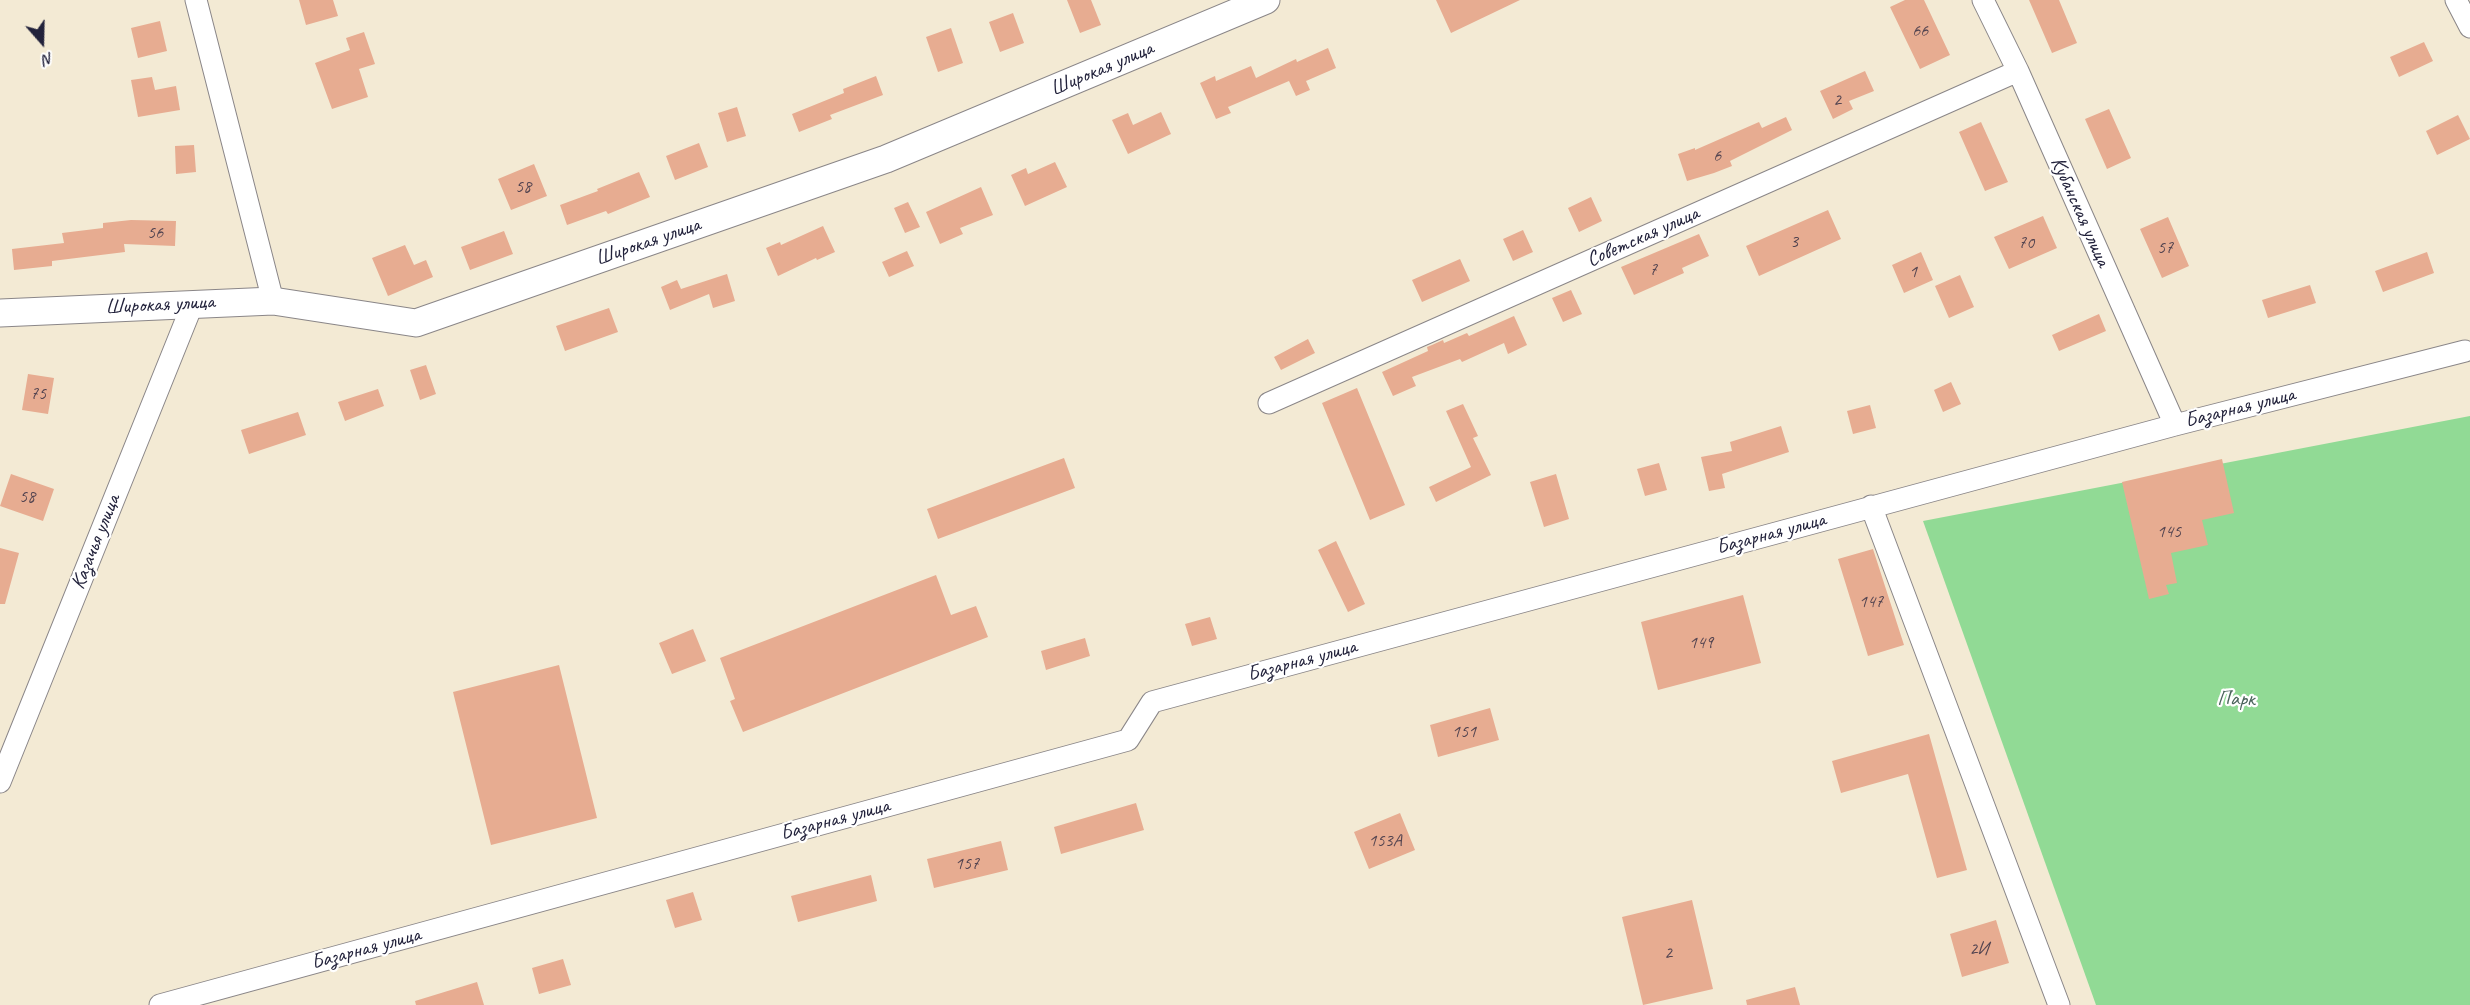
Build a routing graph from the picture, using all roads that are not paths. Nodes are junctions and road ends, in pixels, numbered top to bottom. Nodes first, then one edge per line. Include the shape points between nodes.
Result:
1 (196, 0) edge
2 (1266, 0) edge
3 (1983, 0) edge
4 (2456, 0) edge
5 (2470, 27) edge
6 (2018, 71) junction
7 (273, 301) junction
8 (193, 303) junction
9 (0, 313) edge
10 (2465, 351) dead end
11 (1269, 403) dead end
12 (2175, 425) junction
13 (1871, 507) junction
14 (0, 782) edge
15 (160, 1005) edge
16 (2059, 1005) edge

1 - 7 street
2 - 7 street, Широкая улица via 886,159 416,323
3 - 6 street, Кубанская улица
4 - 5 street
6 - 11 street, Советская улица
6 - 12 street, Кубанская улица
7 - 8 street, Широкая улица
8 - 9 street, Широкая улица
8 - 14 street, Казачья улица
10 - 12 street, Базарная улица
12 - 13 street, Базарная улица
13 - 15 street, Базарная улица via 1152,702 1128,740
13 - 16 street

